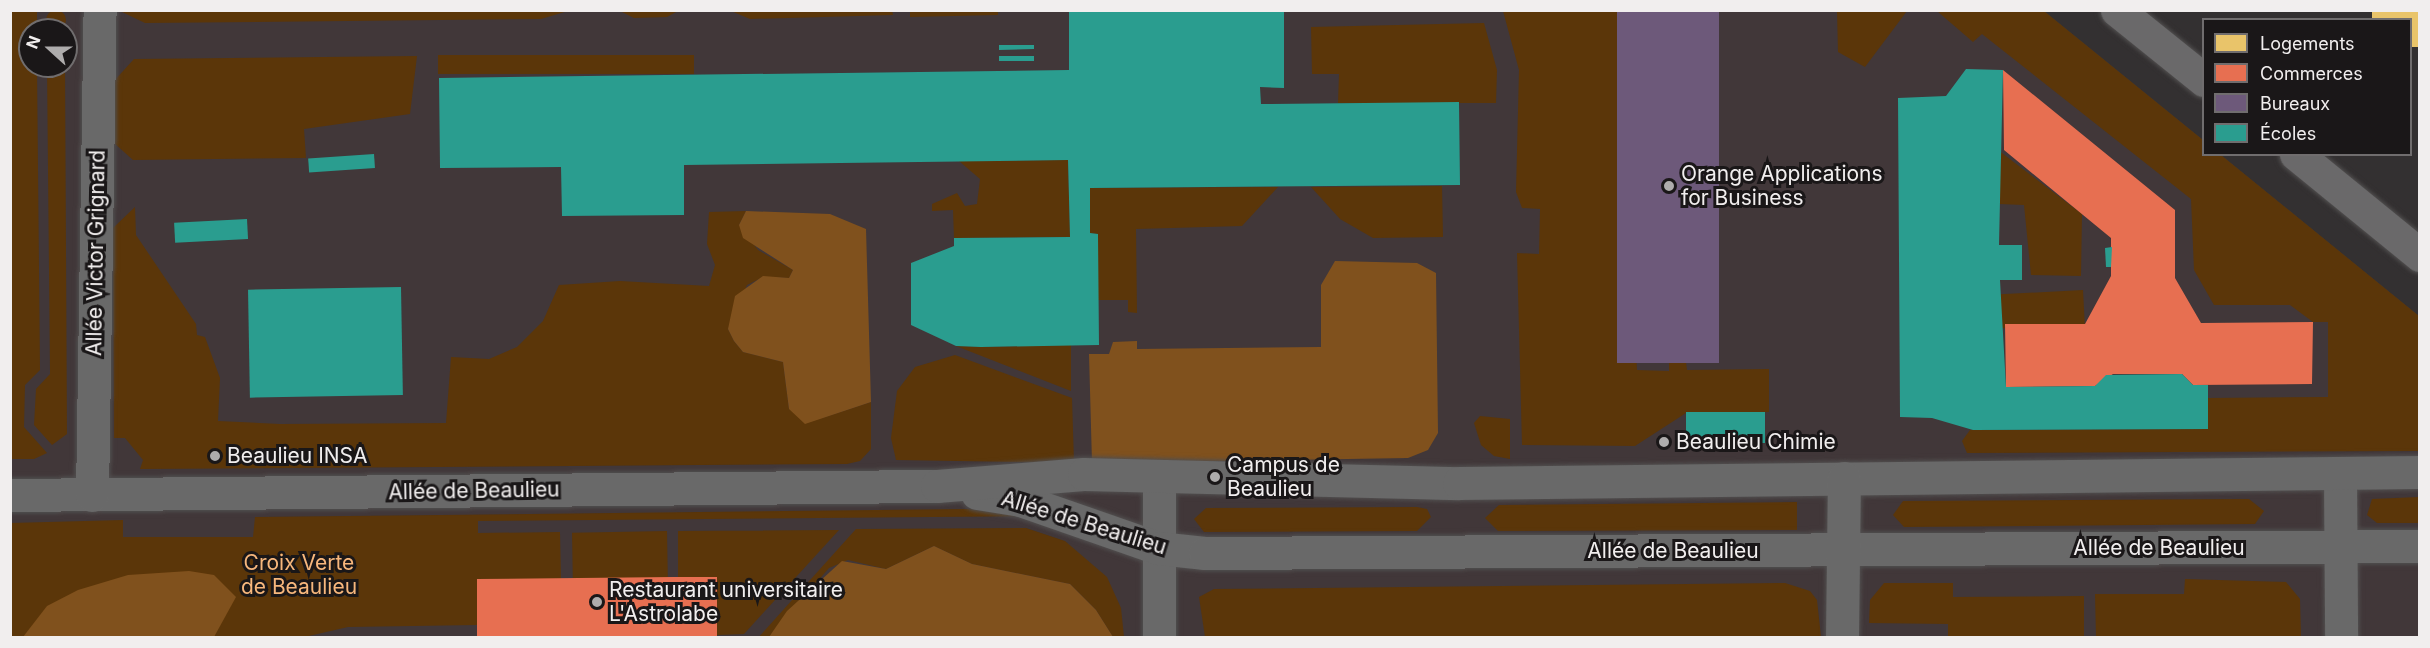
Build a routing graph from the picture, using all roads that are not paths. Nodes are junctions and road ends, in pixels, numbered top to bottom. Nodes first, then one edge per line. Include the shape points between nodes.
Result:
1 (100, 10) edge
2 (2117, 10) edge
3 (2202, 78) edge
4 (2298, 156) edge
5 (2420, 255) edge
6 (2420, 472) edge
7 (2340, 475) junction
8 (1159, 477) junction
9 (1845, 478) junction
10 (937, 486) junction
11 (10, 495) edge
12 (92, 495) junction
13 (2420, 546) edge
14 (2341, 547) junction
15 (1158, 548) junction
16 (1843, 550) junction
17 (1159, 638) edge
18 (1842, 638) edge
19 (2341, 638) edge

1 - 12 street, Allée Victor Grignard
2 - 3 main road
4 - 5 main road
6 - 7 street, Allée de Beaulieu
7 - 9 street, Allée de Beaulieu
7 - 14 street
8 - 9 street, Allée de Beaulieu via 1459,483
8 - 10 street, Allée de Beaulieu via 1021,476
8 - 15 street
9 - 16 street
10 - 12 street, Allée de Beaulieu
10 - 15 street, Allée de Beaulieu via 1020,500
11 - 12 street, Allée de Beaulieu
13 - 14 street, Allée de Beaulieu
14 - 16 street, Allée de Beaulieu
14 - 19 street
15 - 16 street, Allée de Beaulieu via 1205,553
15 - 17 street
16 - 18 street

